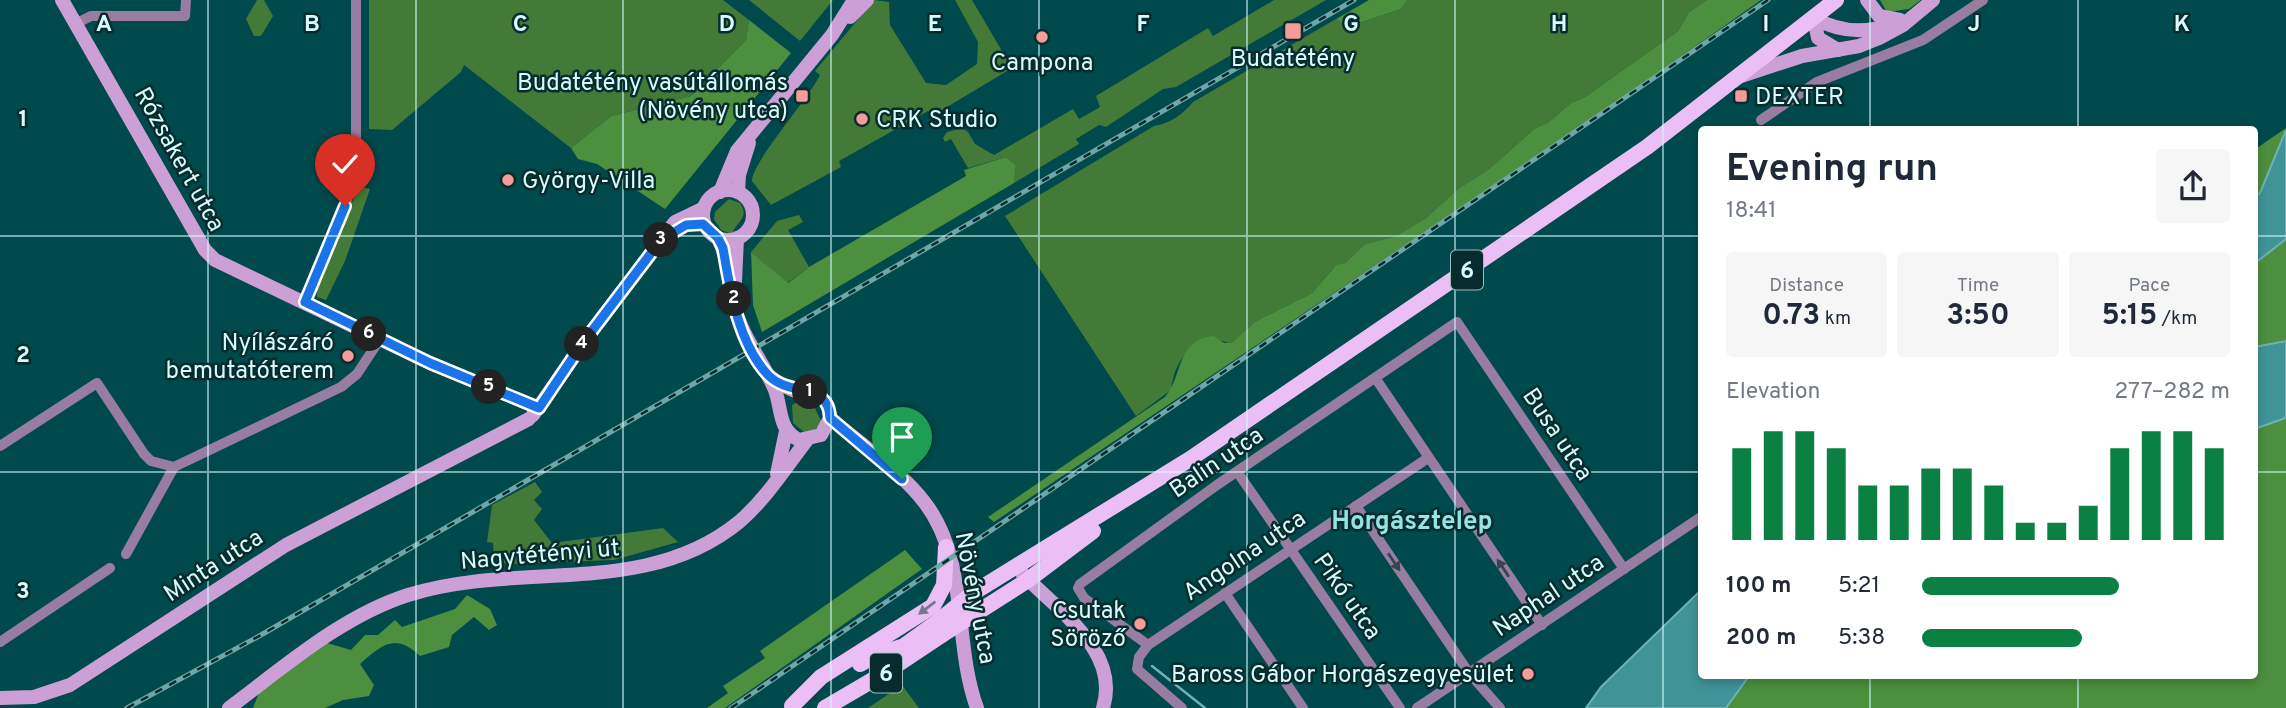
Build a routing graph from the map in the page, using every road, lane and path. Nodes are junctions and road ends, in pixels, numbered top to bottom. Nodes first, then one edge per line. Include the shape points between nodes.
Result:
1 (62, 0) edge
2 (186, 0) edge
3 (356, 0) edge
4 (854, 0) edge
5 (867, 0) edge
6 (1836, 0) edge
7 (1867, 0) edge
8 (1983, 0) edge
9 (1929, 4) edge
10 (1814, 18) junction
11 (1902, 20) junction
12 (78, 23) junction
13 (832, 35) junction
14 (1838, 50) junction
15 (1740, 77) junction
16 (1760, 120) dead end
17 (751, 136) junction
18 (720, 192) junction
19 (738, 192) junction
20 (704, 208) junction
21 (703, 224) junction
22 (718, 238) junction
23 (737, 238) junction
24 (661, 240) junction
25 (734, 298) junction
26 (305, 302) junction
27 (1457, 323) joint
28 (380, 339) junction
29 (768, 375) junction
30 (1376, 379) junction
31 (798, 392) junction
32 (539, 408) junction
33 (782, 408) junction
34 (830, 418) junction
35 (786, 431) junction
36 (814, 437) junction
37 (861, 445) junction
38 (0, 446) edge
39 (1427, 458) junction
40 (1191, 459) junction
41 (174, 467) junction
42 (1238, 473) junction
43 (775, 480) junction
44 (1356, 506) junction
45 (1698, 519) edge
46 (946, 547) junction
47 (1290, 550) junction
48 (126, 554) dead end
49 (1016, 567) junction
50 (110, 568) dead end
51 (1624, 569) junction
52 (1028, 580) junction
53 (1225, 593) junction
54 (1542, 625) junction
55 (941, 627) junction
56 (0, 642) edge
57 (1148, 645) junction
58 (1469, 673) junction
59 (0, 700) edge
60 (791, 707) edge
61 (229, 708) edge
62 (825, 708) edge
63 (977, 708) edge
64 (1102, 708) edge
65 (1182, 708) edge
66 (1303, 708) edge
67 (1400, 708) edge
68 (1417, 708) edge
69 (1500, 708) edge

1 - 12 main road, Rózsakert utca
2 - 12 street via 185,16 91,16
3 - 26 street via 356,166 345,206
4 - 13 main road
5 - 13 main road
6 - 10 main road, 6
7 - 11 main road via 1879,16
8 - 16 street via 1923,40 1817,82
9 - 11 main road
9 - 14 main road via 1879,38
10 - 11 main road via 1857,31
10 - 14 main road via 1818,38
10 - 15 main road, 6
12 - 26 main road, Rózsakert utca via 205,250 222,265
13 - 17 main road
14 - 15 main road via 1802,56
15 - 40 main road, 6 via 1647,147
17 - 18 main road via 729,164
17 - 19 main road
18 - 19 main road
18 - 20 main road
19 - 23 main road via 751,202 754,216 748,230
20 - 21 main road
20 - 24 main road via 675,222
21 - 22 main road
21 - 24 main road via 686,225
22 - 23 main road
22 - 25 main road
23 - 25 main road
24 - 32 main road
25 - 29 main road via 747,338
26 - 28 main road, Rózsakert utca
27 - 30 street, Balin utca
27 - 51 street, Busa utca
28 - 32 main road, Rózsakert utca
28 - 41 street via 350,382
29 - 31 main road, Növény utca
29 - 33 main road
30 - 39 street
30 - 42 street, Balin utca
31 - 33 main road
31 - 34 main road, Növény utca via 820,396 828,405
32 - 59 main road, Minta utca via 507,441 452,459 277,550 69,685 48,694
33 - 35 main road
34 - 36 main road
34 - 37 main road, Növény utca
35 - 36 main road, Növény utca via 799,440
35 - 43 main road, Nagytétényi út
36 - 37 main road, Növény utca via 840,437
36 - 43 main road, Nagytétényi út
37 - 46 main road, Növény utca via 917,493 935,517
38 - 41 street via 97,383 144,454
39 - 44 street, Angolna utca
54 -> 39 street
40 - 49 main road, 6
40 - 52 main road, 6
41 - 48 street
42 - 47 street, Pikó utca
42 - 57 street, Balin utca via 1077,588
43 - 61 main road, Nagytétényi út via 742,520 676,559 630,570 470,580 386,603 346,625
44 - 47 street, Angolna utca
44 -> 58 street
45 - 51 street, Naphal utca
46 -> 60 main road via 944,585 933,606 821,677
46 - 63 main road, Növény utca
47 - 53 street, Angolna utca
47 - 67 street, Pikó utca
49 - 52 main road, Növény utca
49 - 55 main road, 6, bridge via 973,593
50 - 56 street
51 - 54 street, Naphal utca
52 - 55 main road, 6, bridge via 978,612
52 - 64 main road, Növény utca via 1092,647 1105,678
53 - 57 street, Angolna utca
53 - 66 street
54 - 58 street, Naphal utca
55 - 60 main road, 6 via 876,654
55 - 62 main road, 6 via 883,674
57 - 65 street via 1137,662 1142,676
58 - 68 street, Naphal utca
58 - 69 street

